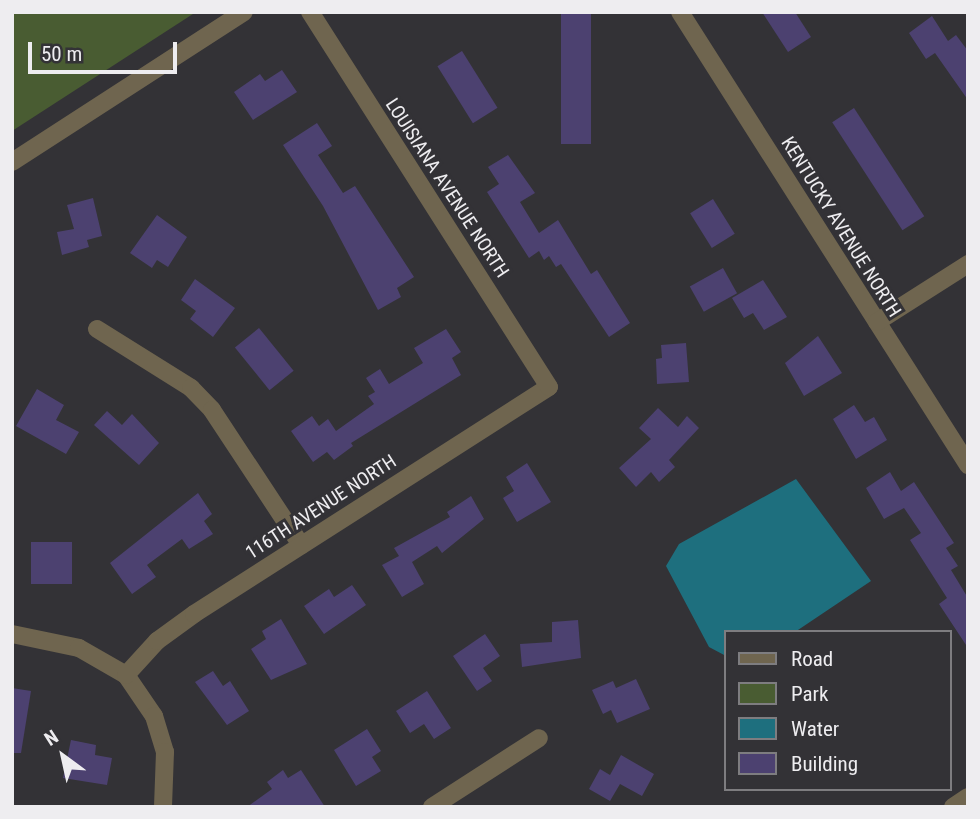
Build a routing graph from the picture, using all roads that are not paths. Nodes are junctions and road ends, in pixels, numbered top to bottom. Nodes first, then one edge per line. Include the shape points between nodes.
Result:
1 (244, 12) edge
2 (310, 12) edge
3 (680, 12) edge
4 (12, 162) edge
5 (968, 264) edge
6 (877, 323) junction
7 (97, 329) dead end
8 (549, 387) joint
9 (968, 464) edge
10 (301, 545) junction
11 (12, 634) edge
12 (126, 675) junction
13 (539, 738) dead end
14 (968, 797) edge
15 (163, 807) edge
16 (432, 807) edge
17 (953, 807) edge

1 - 4 street
2 - 8 street, LOUISIANA AVENUE NORTH
3 - 6 street, KENTUCKY AVENUE NORTH
5 - 6 street
6 - 9 street, KENTUCKY AVENUE NORTH
7 - 10 street via 198,395 230,435
8 - 10 street, 116TH AVENUE NORTH
10 - 12 street, 116TH AVENUE NORTH via 194,614 158,641
11 - 12 street via 79,648
12 - 15 street via 154,716 165,752
13 - 16 street
14 - 17 street

